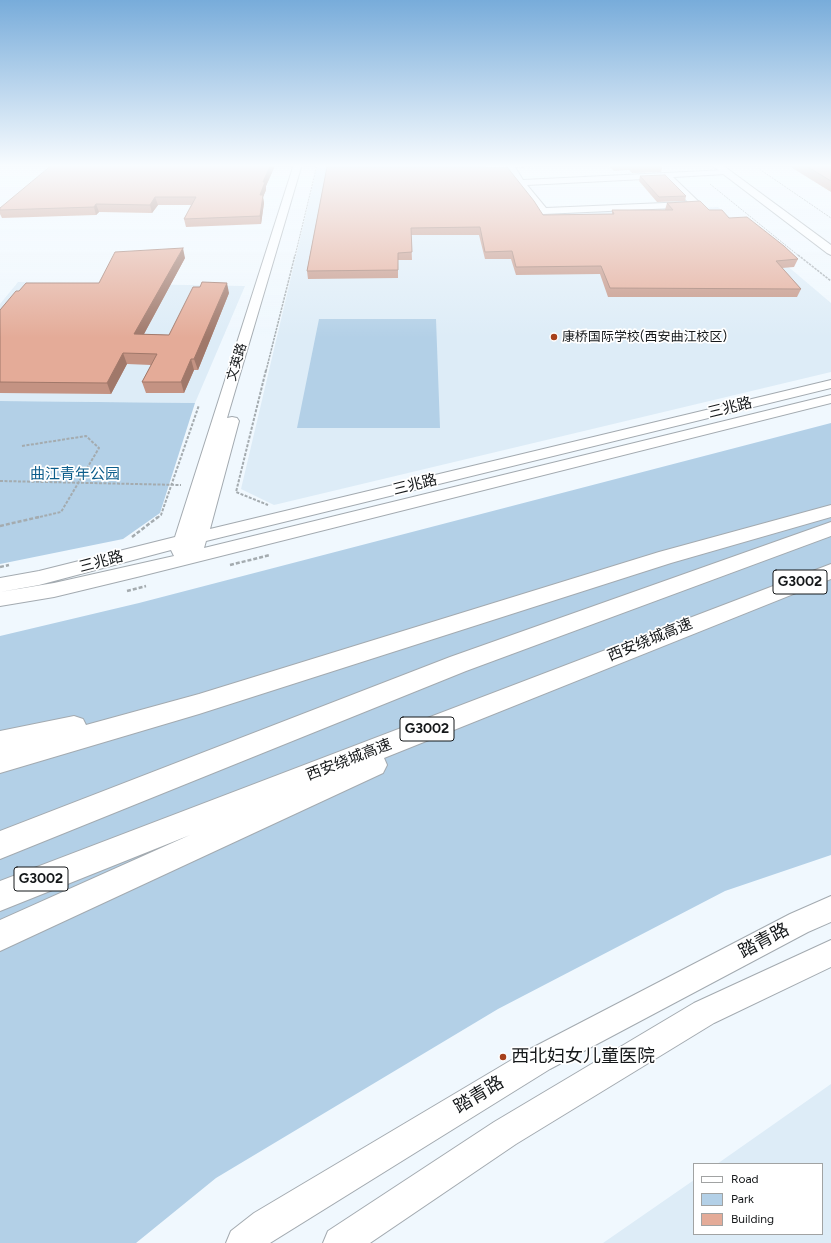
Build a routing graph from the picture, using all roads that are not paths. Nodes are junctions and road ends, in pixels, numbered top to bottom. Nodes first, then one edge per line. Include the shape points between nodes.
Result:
1 (280, 222) edge
2 (289, 222) edge
3 (794, 222) edge
4 (804, 222) edge
5 (831, 241) edge
6 (831, 251) edge
7 (831, 384) edge
8 (831, 399) edge
9 (831, 511) edge
10 (831, 529) edge
11 (199, 537) junction
12 (181, 542) junction
13 (194, 556) junction
14 (176, 561) junction
15 (831, 571) edge
16 (0, 584) edge
17 (0, 599) edge
18 (607, 657) junction
19 (312, 669) junction
20 (0, 742) edge
21 (0, 761) edge
22 (0, 845) edge
23 (0, 896) edge
24 (831, 909) edge
25 (0, 936) edge
26 (831, 953) edge
27 (243, 1243) edge
28 (340, 1243) edge

1 - 12 street, 文英路
2 - 11 street, 文英路
3 - 6 main road
4 - 5 main road
7 - 11 street, 三兆路
8 - 13 street, 三兆路
9 - 19 main road via 658,560
10 - 22 main road, G3002 via 458,664
11 - 12 street, 三兆路
11 - 13 street, 文英路
12 - 14 street, 文英路
12 - 16 street, 三兆路 via 39,578
13 - 14 street, 三兆路
14 - 17 street, 三兆路 via 54,590
15 - 18 main road, 西安绕城高速 / G3002
18 - 23 main road, 西安绕城高速 / G3002
18 - 25 main road
19 - 20 main road via 193,701
19 - 21 main road
24 - 27 street, 踏青路 via 799,923 540,1059 266,1225
26 - 28 street via 704,1013 505,1133

